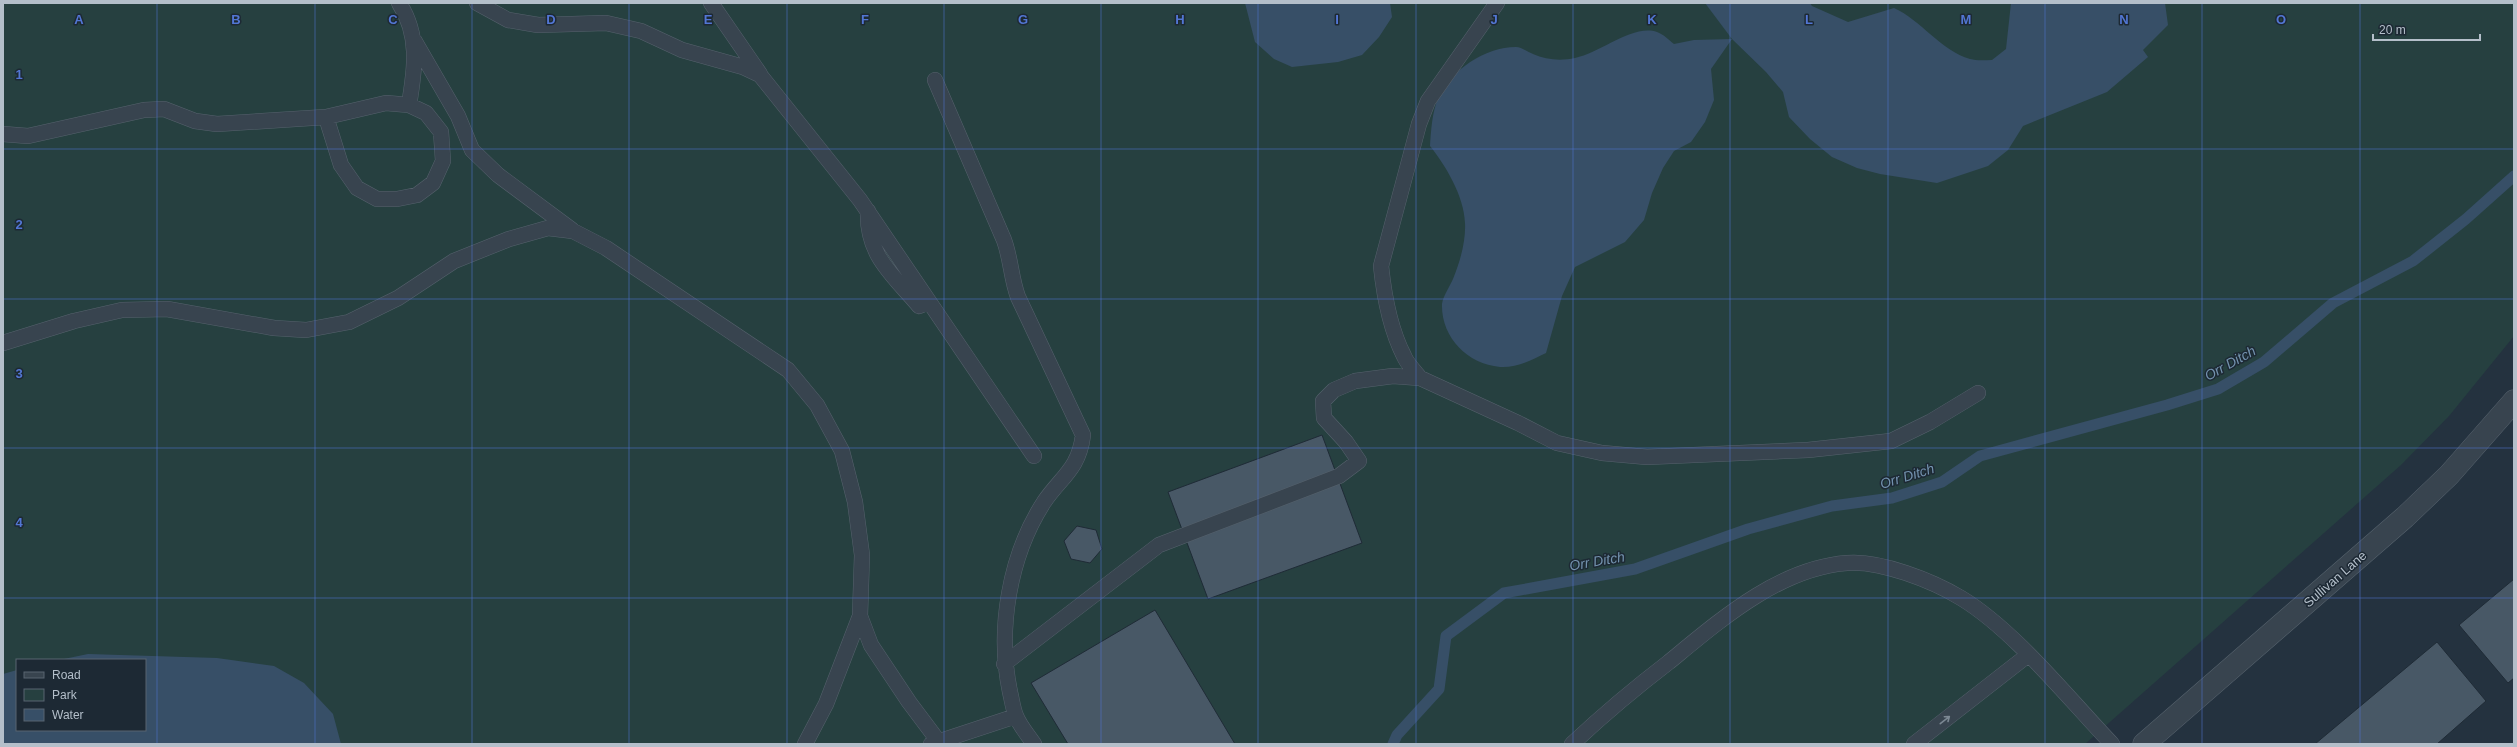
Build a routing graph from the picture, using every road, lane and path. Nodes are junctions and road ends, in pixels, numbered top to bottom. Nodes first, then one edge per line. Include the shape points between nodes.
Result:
1 (398, 3) edge
2 (478, 3) edge
3 (711, 3) edge
4 (1497, 3) edge
5 (414, 40) junction
6 (760, 75) junction
7 (935, 80) dead end
8 (410, 105) junction
9 (326, 117) junction
10 (3, 134) edge
11 (573, 231) junction
12 (3, 343) edge
13 (1420, 378) junction
14 (1978, 393) dead end
15 (2514, 401) edge
16 (1034, 456) dead end
17 (860, 616) junction
18 (2028, 655) junction
19 (1004, 664) junction
20 (1016, 716) junction
21 (934, 743) edge
22 (805, 744) edge
23 (1034, 744) edge
24 (1572, 744) edge
25 (1914, 744) edge
26 (2112, 744) edge
27 (2144, 744) edge

1 - 5 lane
2 - 6 lane via 508,20 538,25 606,23 641,31 682,50 743,67
3 - 6 lane
4 - 13 lane via 1428,101 1418,124 1381,266 1383,287 1392,322 1404,356
5 - 8 lane via 416,63
5 - 11 lane via 458,116 472,150 498,175
6 - 16 lane via 868,211
7 - 19 lane via 1004,240 1011,263 1011,278 1018,297 1083,435 1071,471 1045,502 1025,536 1009,588
8 - 9 lane via 386,104
8 - 9 lane via 426,112 441,132 443,161 433,183 417,195 397,199 377,199 357,188 341,165
9 - 10 lane via 217,124 195,121 164,110 144,110 28,136
11 - 12 lane via 548,228 510,239 454,261 398,298 349,322 306,330 274,328 167,309 122,310 74,321
11 - 17 lane via 606,248 788,370 817,405 842,451 855,502 862,555
13 - 14 lane via 1557,444 1602,453 1647,457 1808,450 1892,441
13 - 19 lane via 1393,376 1356,381 1334,390 1323,402 1324,418 1359,461 1339,476 1159,545
15 - 27 street, Sullivan Lane via 2449,475 2405,517
17 - 21 lane via 871,645
17 - 22 lane via 826,704
18 - 24 lane via 1991,620 1943,588 1877,565 1847,562 1810,571 1776,585 1735,608 1603,714
25 -> 18 lane
18 - 26 lane
19 - 20 lane
20 - 21 lane
20 - 23 lane

